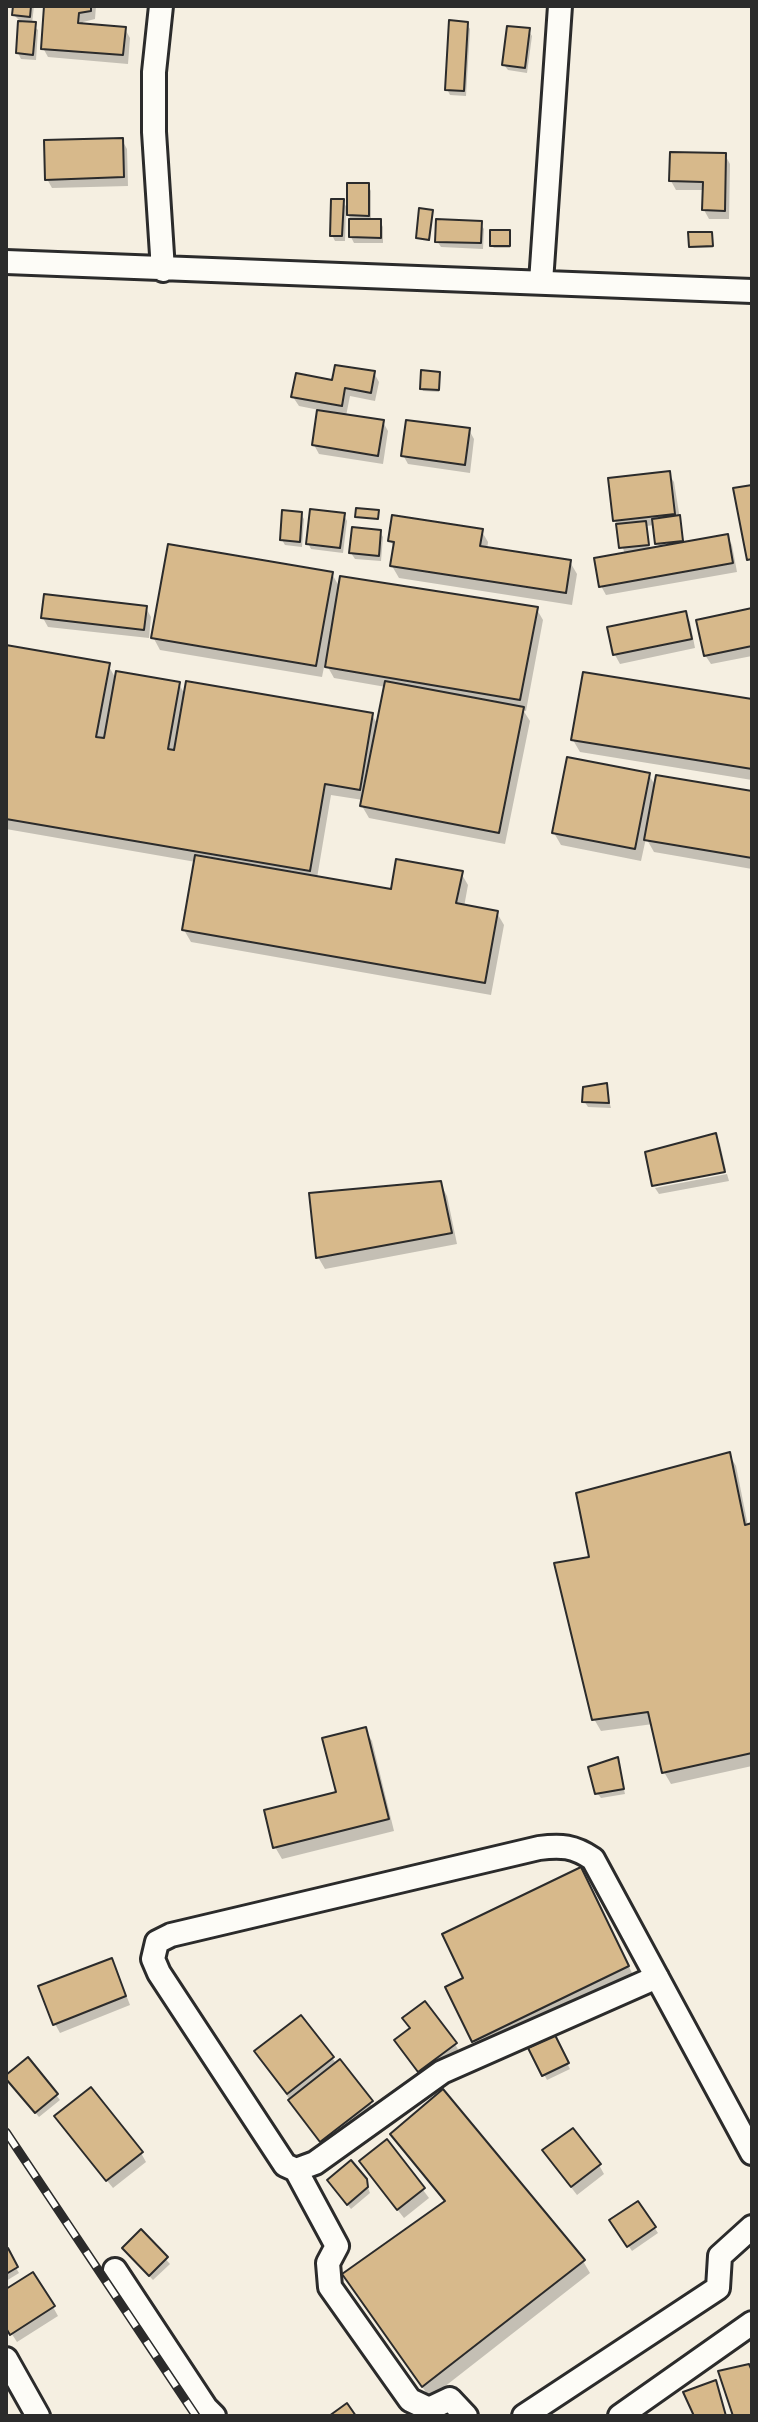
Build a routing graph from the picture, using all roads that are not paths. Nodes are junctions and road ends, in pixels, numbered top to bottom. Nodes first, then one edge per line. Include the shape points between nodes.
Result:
1 (161, 6) edge
2 (560, 6) edge
3 (6, 262) edge
4 (163, 270) junction
5 (541, 282) junction
6 (752, 291) edge
7 (657, 1977) junction
8 (752, 2153) edge
9 (296, 2170) junction
10 (752, 2227) edge
11 (115, 2270) dead end
12 (752, 2323) edge
13 (6, 2359) edge
14 (38, 2416) edge
15 (214, 2416) edge
16 (466, 2416) edge
17 (524, 2416) edge
18 (620, 2416) edge

1 - 4 street via 154,132
2 - 5 street
3 - 4 street
4 - 5 street
5 - 6 street
7 - 8 street
7 - 9 street via 442,2072 315,2163
7 - 9 street via 593,1859 564,1845 157,1942 153,1959 159,1973 285,2165
9 - 16 street via 337,2246 328,2263 330,2287 344,2310 410,2400 429,2409 450,2399
10 - 17 street via 720,2256 718,2288
11 - 15 street
12 - 18 street
13 - 14 street

